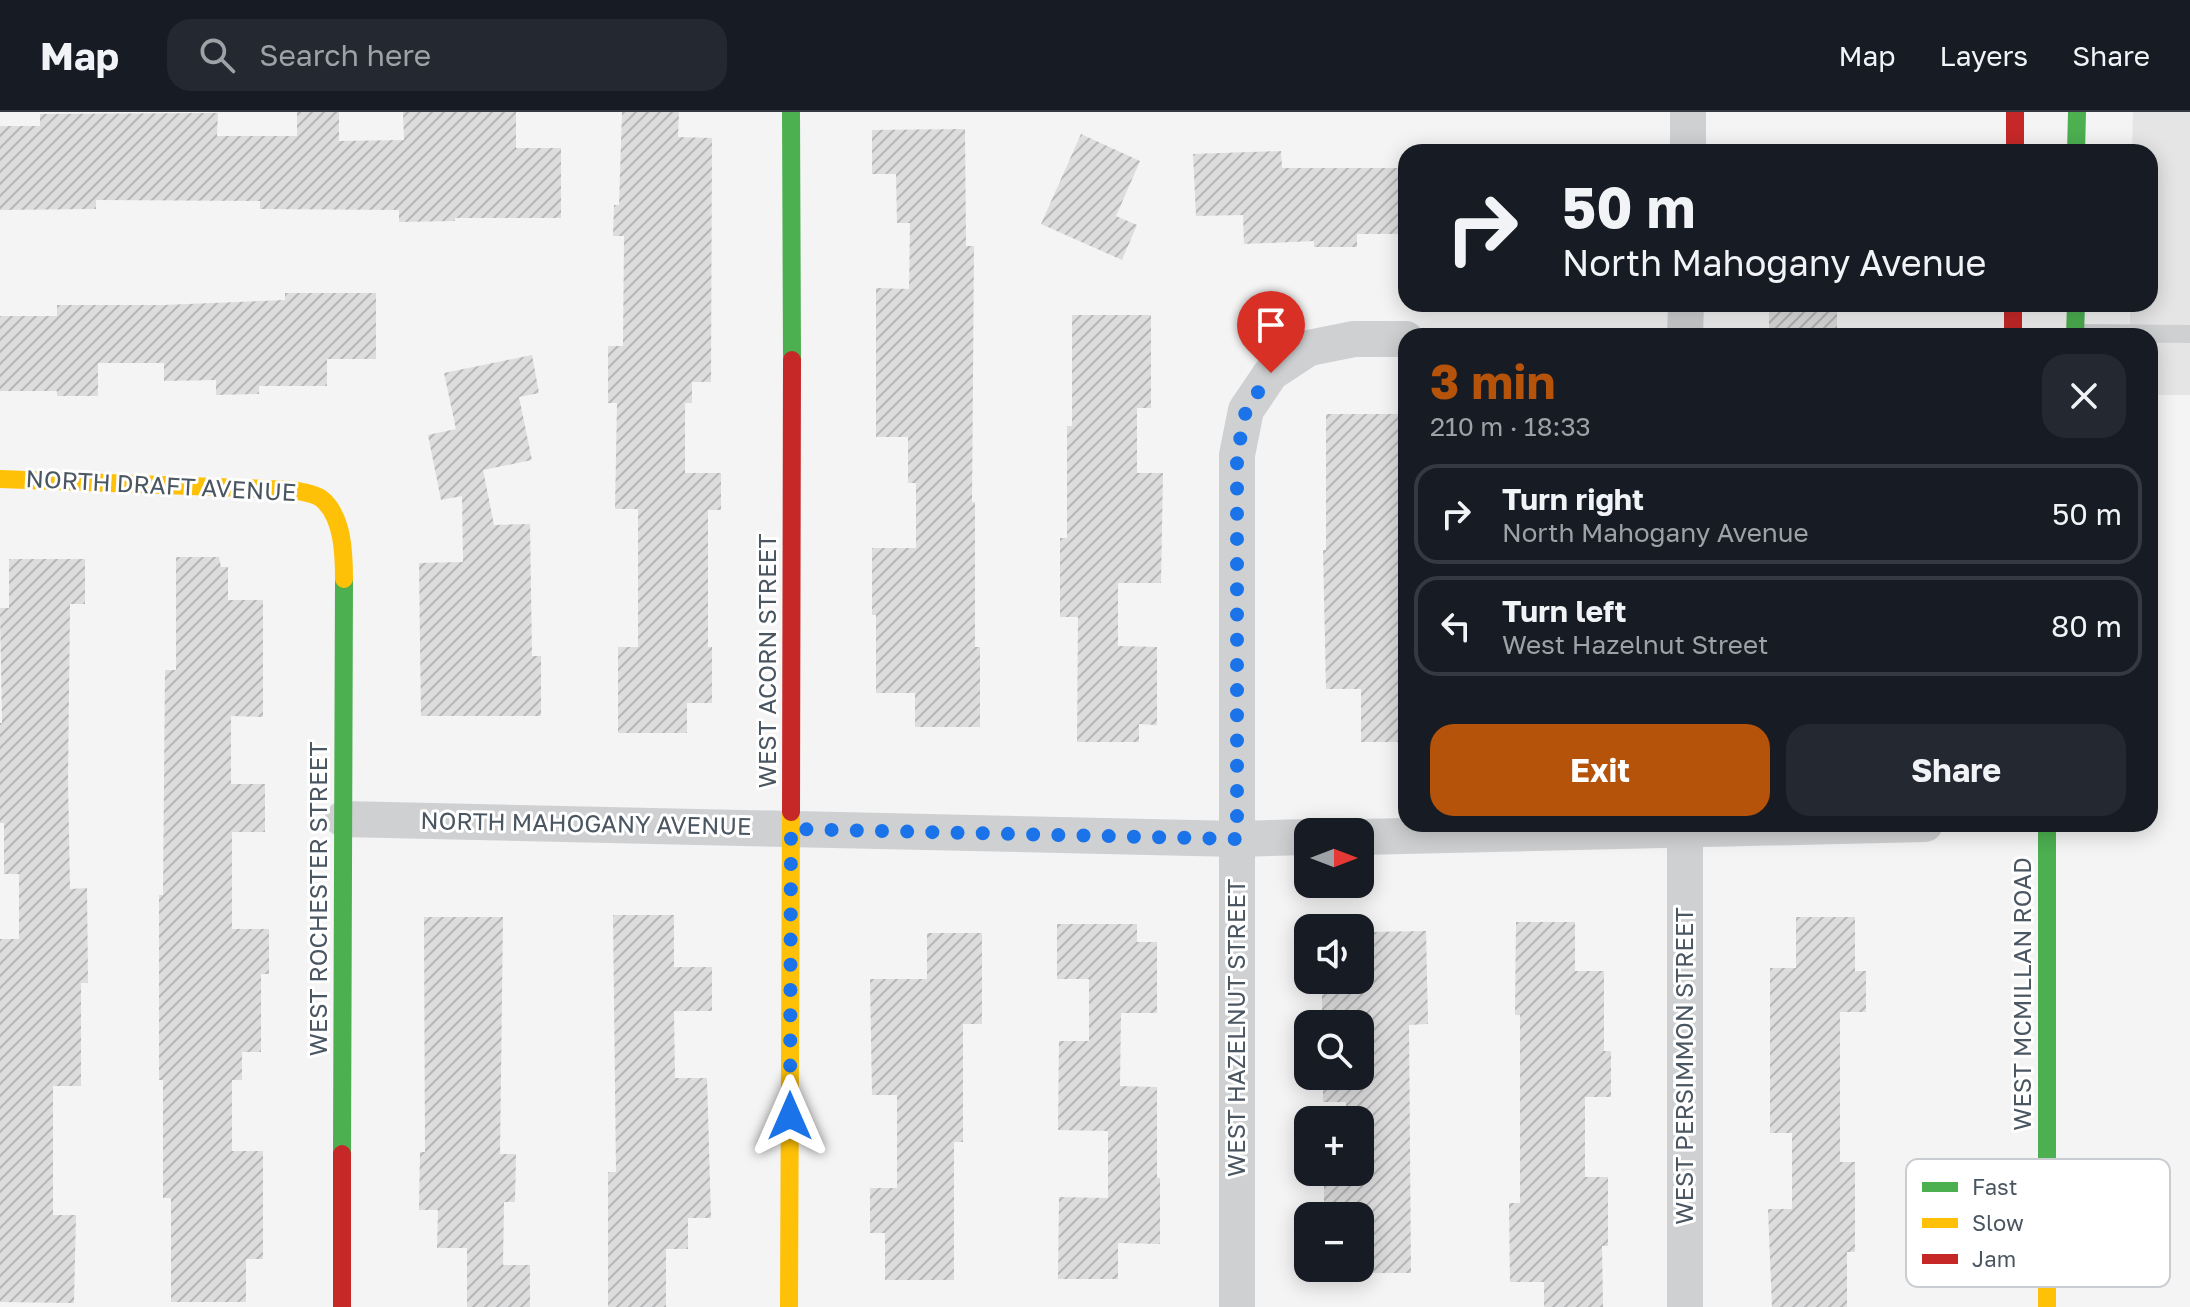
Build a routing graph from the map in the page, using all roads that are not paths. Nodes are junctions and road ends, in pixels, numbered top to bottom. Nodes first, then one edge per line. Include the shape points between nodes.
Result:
1 (791, 112) edge
2 (1688, 112) edge
3 (2015, 112) edge
4 (2077, 112) edge
5 (1688, 144) edge
6 (2015, 144) edge
7 (2076, 144) edge
8 (2158, 334) edge
9 (2190, 334) edge
10 (1398, 339) edge
11 (0, 479) edge
12 (322, 498) joint
13 (343, 819) junction
14 (791, 829) junction
15 (1541, 832) edge
16 (1685, 832) edge
17 (2047, 832) edge
18 (1294, 837) edge
19 (1374, 837) edge
20 (1237, 839) junction
21 (2047, 1159) edge
22 (342, 1307) edge
23 (789, 1307) edge
24 (1237, 1307) edge
25 (1685, 1307) edge

1 - 14 street, WEST ACORN STREET
2 - 5 street
3 - 6 street
4 - 7 street
8 - 9 lane
10 - 20 street, WEST HAZELNUT STREET via 1354,339 1309,348 1271,373 1246,410 1237,455
11 - 12 street, NORTH DRAFT AVENUE via 293,490
12 - 13 street, WEST ROCHESTER STREET via 336,518 344,558
13 - 14 street, NORTH MAHOGANY AVENUE
13 - 22 street, WEST ROCHESTER STREET
14 - 20 street, NORTH MAHOGANY AVENUE
14 - 23 street, WEST ACORN STREET
15 - 19 street
16 - 25 street, WEST PERSIMMON STREET
17 - 21 street, WEST MCMILLAN ROAD
18 - 20 street, NORTH MAHOGANY AVENUE
20 - 24 street, WEST HAZELNUT STREET

